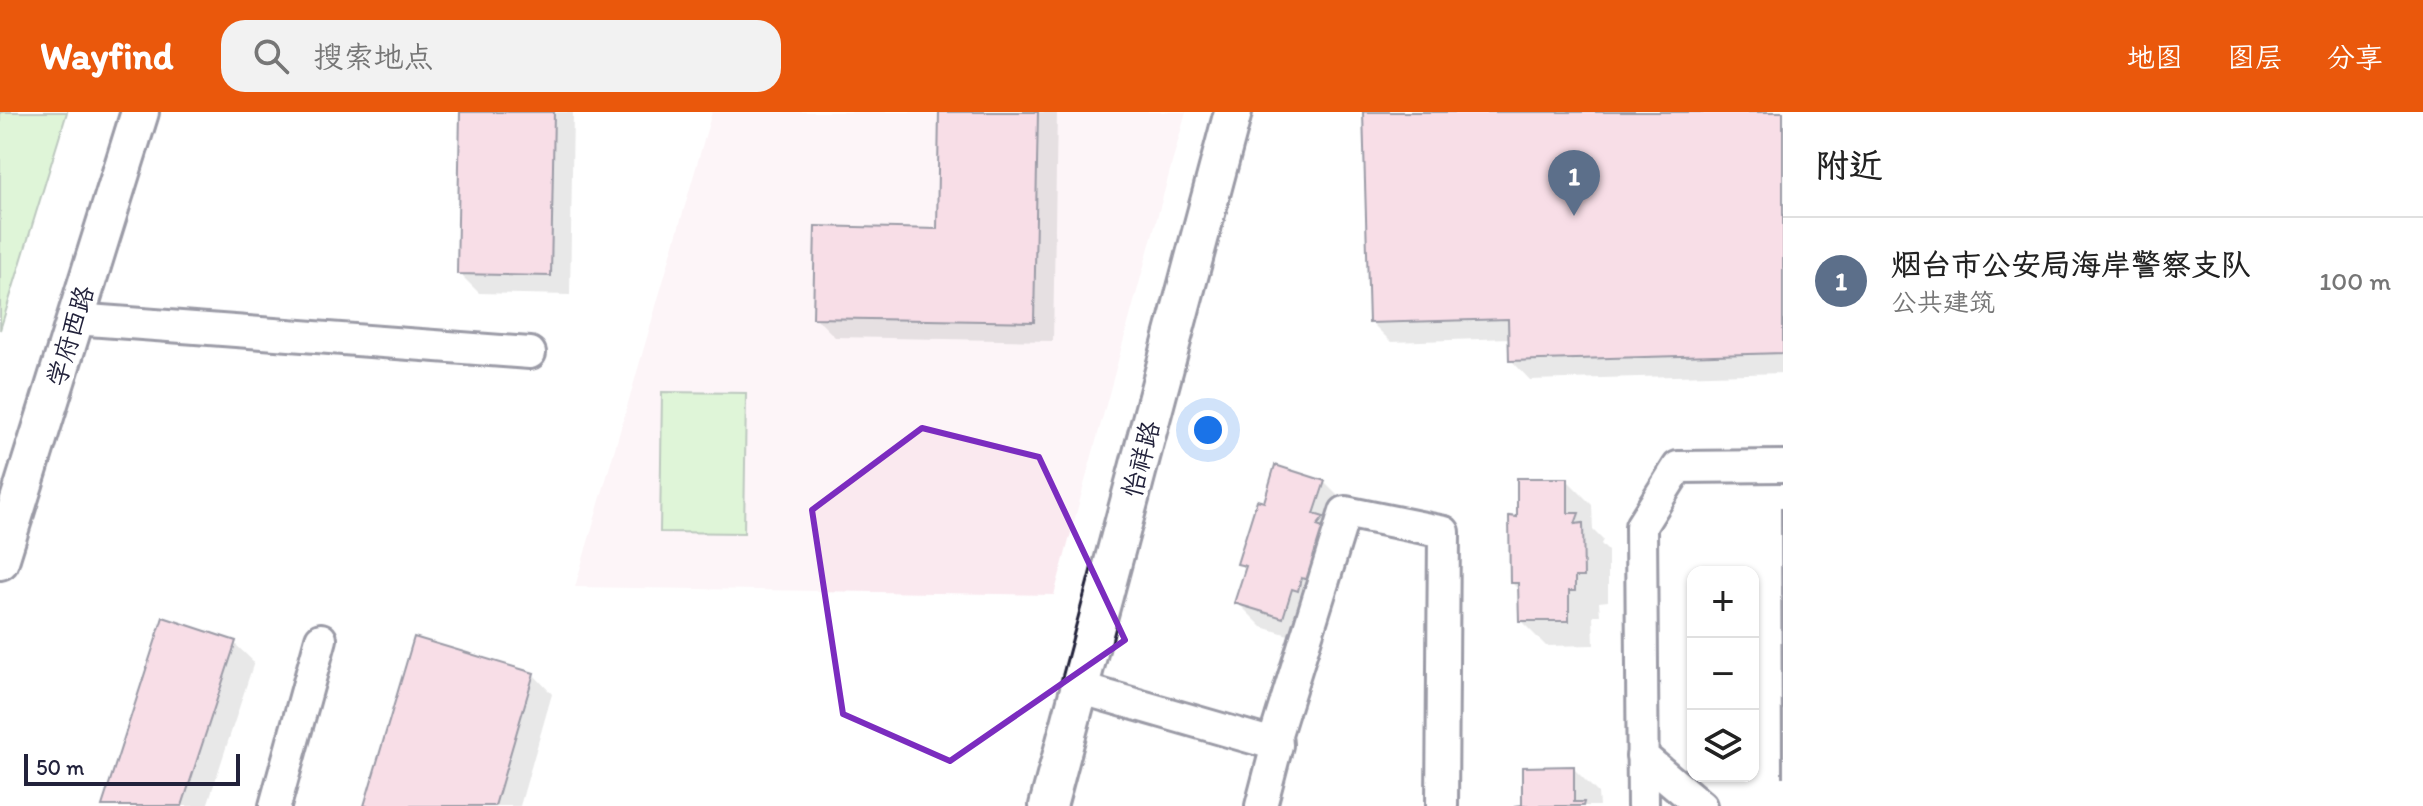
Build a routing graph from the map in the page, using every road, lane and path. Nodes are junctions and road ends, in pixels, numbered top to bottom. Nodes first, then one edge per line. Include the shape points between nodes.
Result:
1 (140, 112) edge
2 (1233, 112) edge
3 (75, 319) junction
4 (530, 353) dead end
5 (1783, 466) edge
6 (0, 561) edge
7 (321, 639) dead end
8 (1079, 688) junction
9 (1277, 745) junction
10 (1642, 756) junction
11 (275, 806) edge
12 (1048, 806) edge
13 (1261, 806) edge
14 (1442, 806) edge
15 (1643, 806) edge
16 (1701, 806) edge

1 - 3 street, 学府西路
2 - 8 street, 怡祥路
3 - 4 street
3 - 6 street, 学府西路
5 - 10 street via 1678,467 1641,526
7 - 11 street
8 - 9 street
8 - 12 street, 怡祥路
9 - 13 street
9 - 14 street via 1276,734 1345,512 1444,532
10 - 15 street
10 - 16 street

